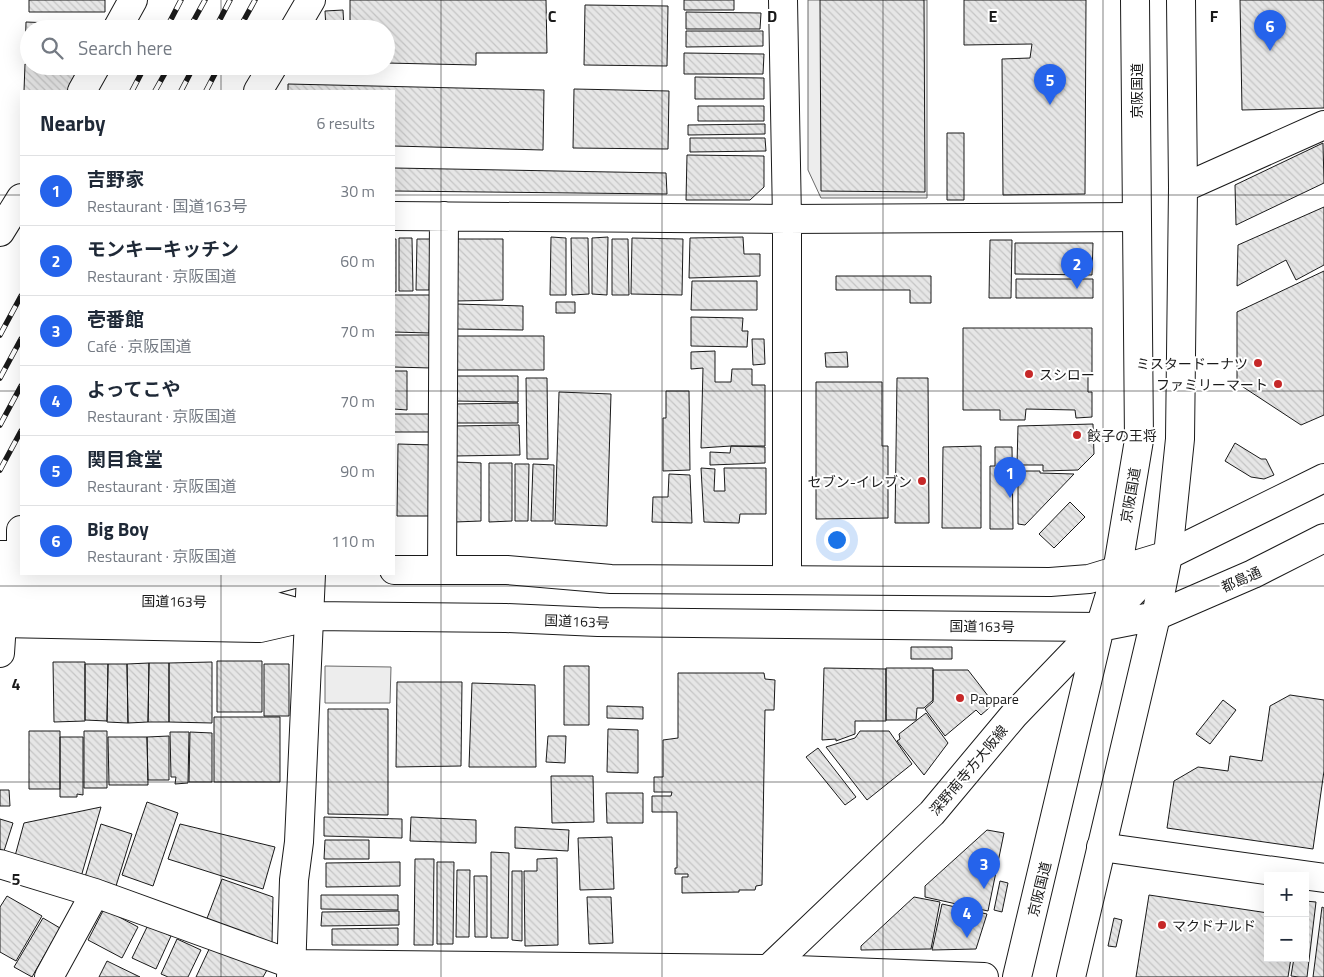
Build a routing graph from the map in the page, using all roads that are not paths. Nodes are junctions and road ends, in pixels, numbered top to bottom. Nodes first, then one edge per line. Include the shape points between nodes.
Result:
1 (133, 0) edge
2 (311, 0) edge
3 (783, 0) edge
4 (1135, 0) edge
5 (1181, 0) edge
6 (122, 20) edge
7 (299, 20) edge
8 (91, 75) edge
9 (268, 75) edge
10 (83, 90) edge
11 (259, 90) edge
12 (1324, 126) edge
13 (1182, 188) junction
14 (12, 205) edge
15 (395, 216) edge
16 (444, 216) junction
17 (787, 218) junction
18 (1136, 218) junction
19 (0, 232) edge
20 (1324, 478) edge
21 (1324, 538) edge
22 (0, 555) edge
23 (20, 555) edge
24 (1168, 555) junction
25 (395, 570) edge
26 (442, 570) junction
27 (1117, 572) junction
28 (290, 575) edge
29 (311, 575) edge
30 (0, 579) edge
31 (787, 580) junction
32 (1, 615) edge
33 (310, 616) junction
34 (1156, 616) junction
35 (1100, 627) junction
36 (0, 653) edge
37 (1102, 847) junction
38 (0, 864) edge
39 (1324, 878) edge
40 (94, 893) junction
41 (291, 970) edge
42 (764, 973) edge
43 (49, 977) edge
44 (984, 977) edge
45 (1017, 977) edge
46 (1071, 977) edge

1 - 6 main road
2 - 7 main road
3 - 17 main road
4 - 18 main road, 京阪国道
5 - 13 main road
8 - 10 main road
9 - 11 main road
12 - 13 main road
13 - 24 main road via 1180,439
14 - 19 main road
15 - 16 main road
16 - 17 main road
16 - 26 main road
17 - 18 main road
17 - 31 main road
18 - 27 main road, 京阪国道 via 1139,440
20 - 24 main road
21 - 34 main road, 都島通 via 1253,574
22 - 23 main road
24 - 27 main road
24 - 34 main road
24 - 35 main road, 深野南寺方大阪線
25 - 26 main road
26 - 31 main road via 507,570 611,579
27 - 31 main road via 1090,579 1050,582
27 - 35 main road, 京阪国道
28 - 30 main road, 国道163号 via 260,583
29 - 33 main road
32 - 33 main road, 国道163号 via 260,602
32 - 36 main road
33 - 35 main road, 国道163号
33 - 41 main road
34 - 35 main road, 国道163号
34 - 37 main road
35 - 42 main road, 深野南寺方大阪線 via 1014,716 932,813
35 - 45 main road, 京阪国道
37 - 39 main road
37 - 46 main road
38 - 40 main road
40 - 41 main road
40 - 43 main road
41 - 42 main road
42 - 44 main road

